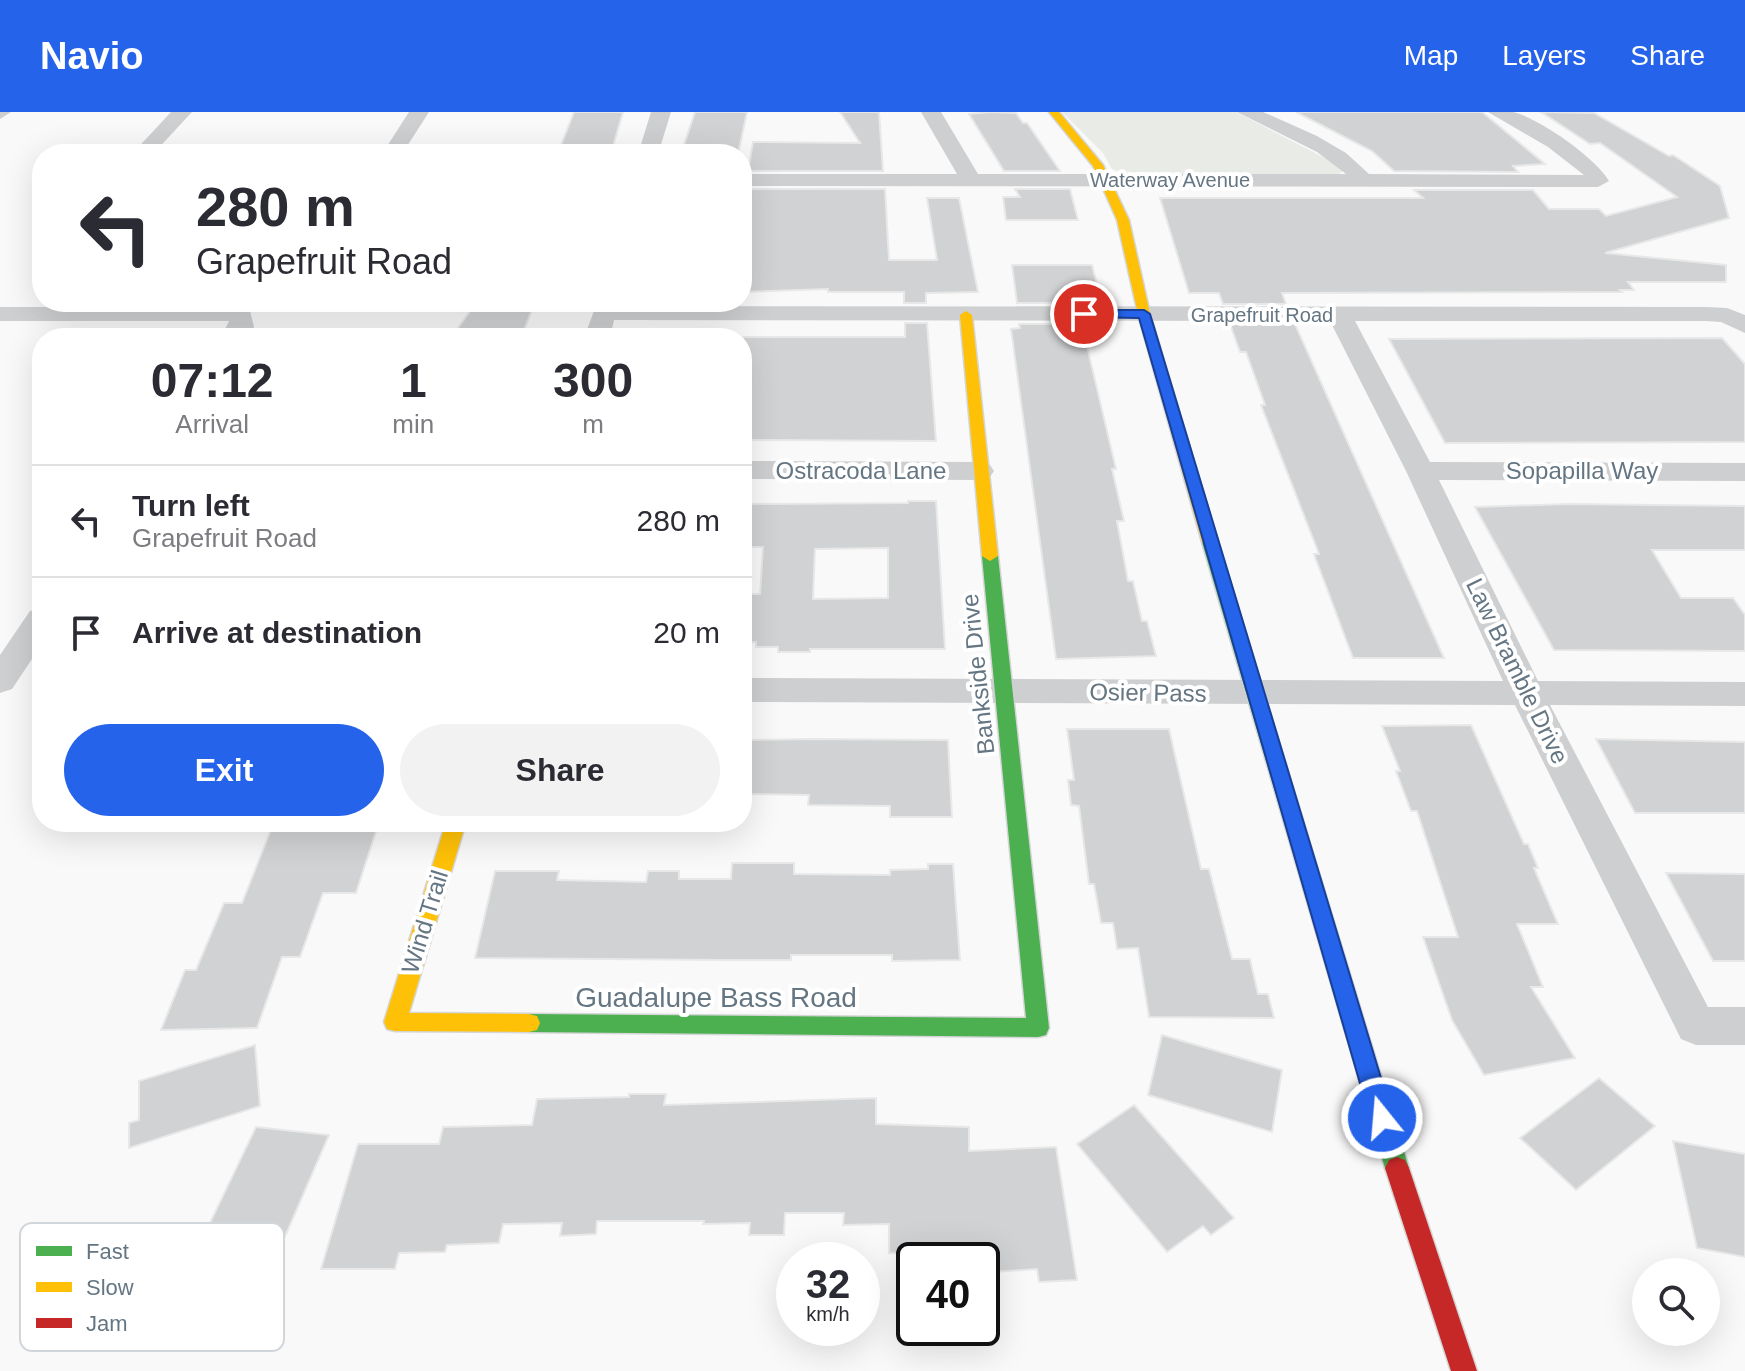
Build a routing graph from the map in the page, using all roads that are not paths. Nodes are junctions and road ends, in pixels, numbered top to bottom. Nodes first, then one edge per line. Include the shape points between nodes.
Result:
1 (182, 112) edge
2 (419, 112) edge
3 (661, 112) edge
4 (931, 112) edge
5 (1054, 112) edge
6 (1247, 112) edge
7 (1498, 112) edge
8 (152, 144) edge
9 (398, 144) edge
10 (651, 144) edge
11 (752, 180) edge
12 (971, 180) junction
13 (1363, 180) junction
14 (1105, 181) junction
15 (0, 314) edge
16 (1144, 314) junction
17 (966, 315) junction
18 (1340, 316) junction
19 (1736, 321) edge
20 (240, 328) edge
21 (600, 328) edge
22 (752, 470) edge
23 (980, 471) junction
24 (1420, 471) junction
25 (1745, 472) edge
26 (32, 632) edge
27 (6, 664) edge
28 (752, 690) edge
29 (1004, 692) junction
30 (1526, 693) junction
31 (1745, 694) edge
32 (1255, 695) junction
33 (453, 832) edge
34 (395, 1022) joint
35 (1745, 1026) edge
36 (1038, 1028) joint
37 (1464, 1371) edge

1 - 8 street
2 - 9 street
3 - 10 street
4 - 12 street
5 - 14 street
6 - 13 street via 1325,147
7 - 13 street, Waterway Avenue via 1571,155 1598,181
11 - 12 street, Waterway Avenue
12 - 14 street, Waterway Avenue
13 - 14 street, Waterway Avenue
14 - 16 street via 1123,220
15 - 20 street via 241,316
16 - 17 street, Grapefruit Road
16 - 18 street, Grapefruit Road
16 - 32 street
17 - 21 street, Grapefruit Road via 604,313
17 - 23 street, Bankside Drive
18 - 19 street, Grapefruit Road
18 - 24 street, Law Bramble Drive
22 - 23 street, Ostracoda Lane
23 - 29 street, Bankside Drive
24 - 25 street, Sopapilla Way
24 - 30 street, Law Bramble Drive
26 - 27 street
28 - 29 street, Osier Pass
29 - 32 street, Osier Pass
29 - 36 street, Bankside Drive
30 - 31 street, Osier Pass
30 - 32 street, Osier Pass
30 - 35 street, Law Bramble Drive via 1696,1026
32 - 37 street via 1400,1179
33 - 34 street, Wind Trail
34 - 36 street, Guadalupe Bass Road

